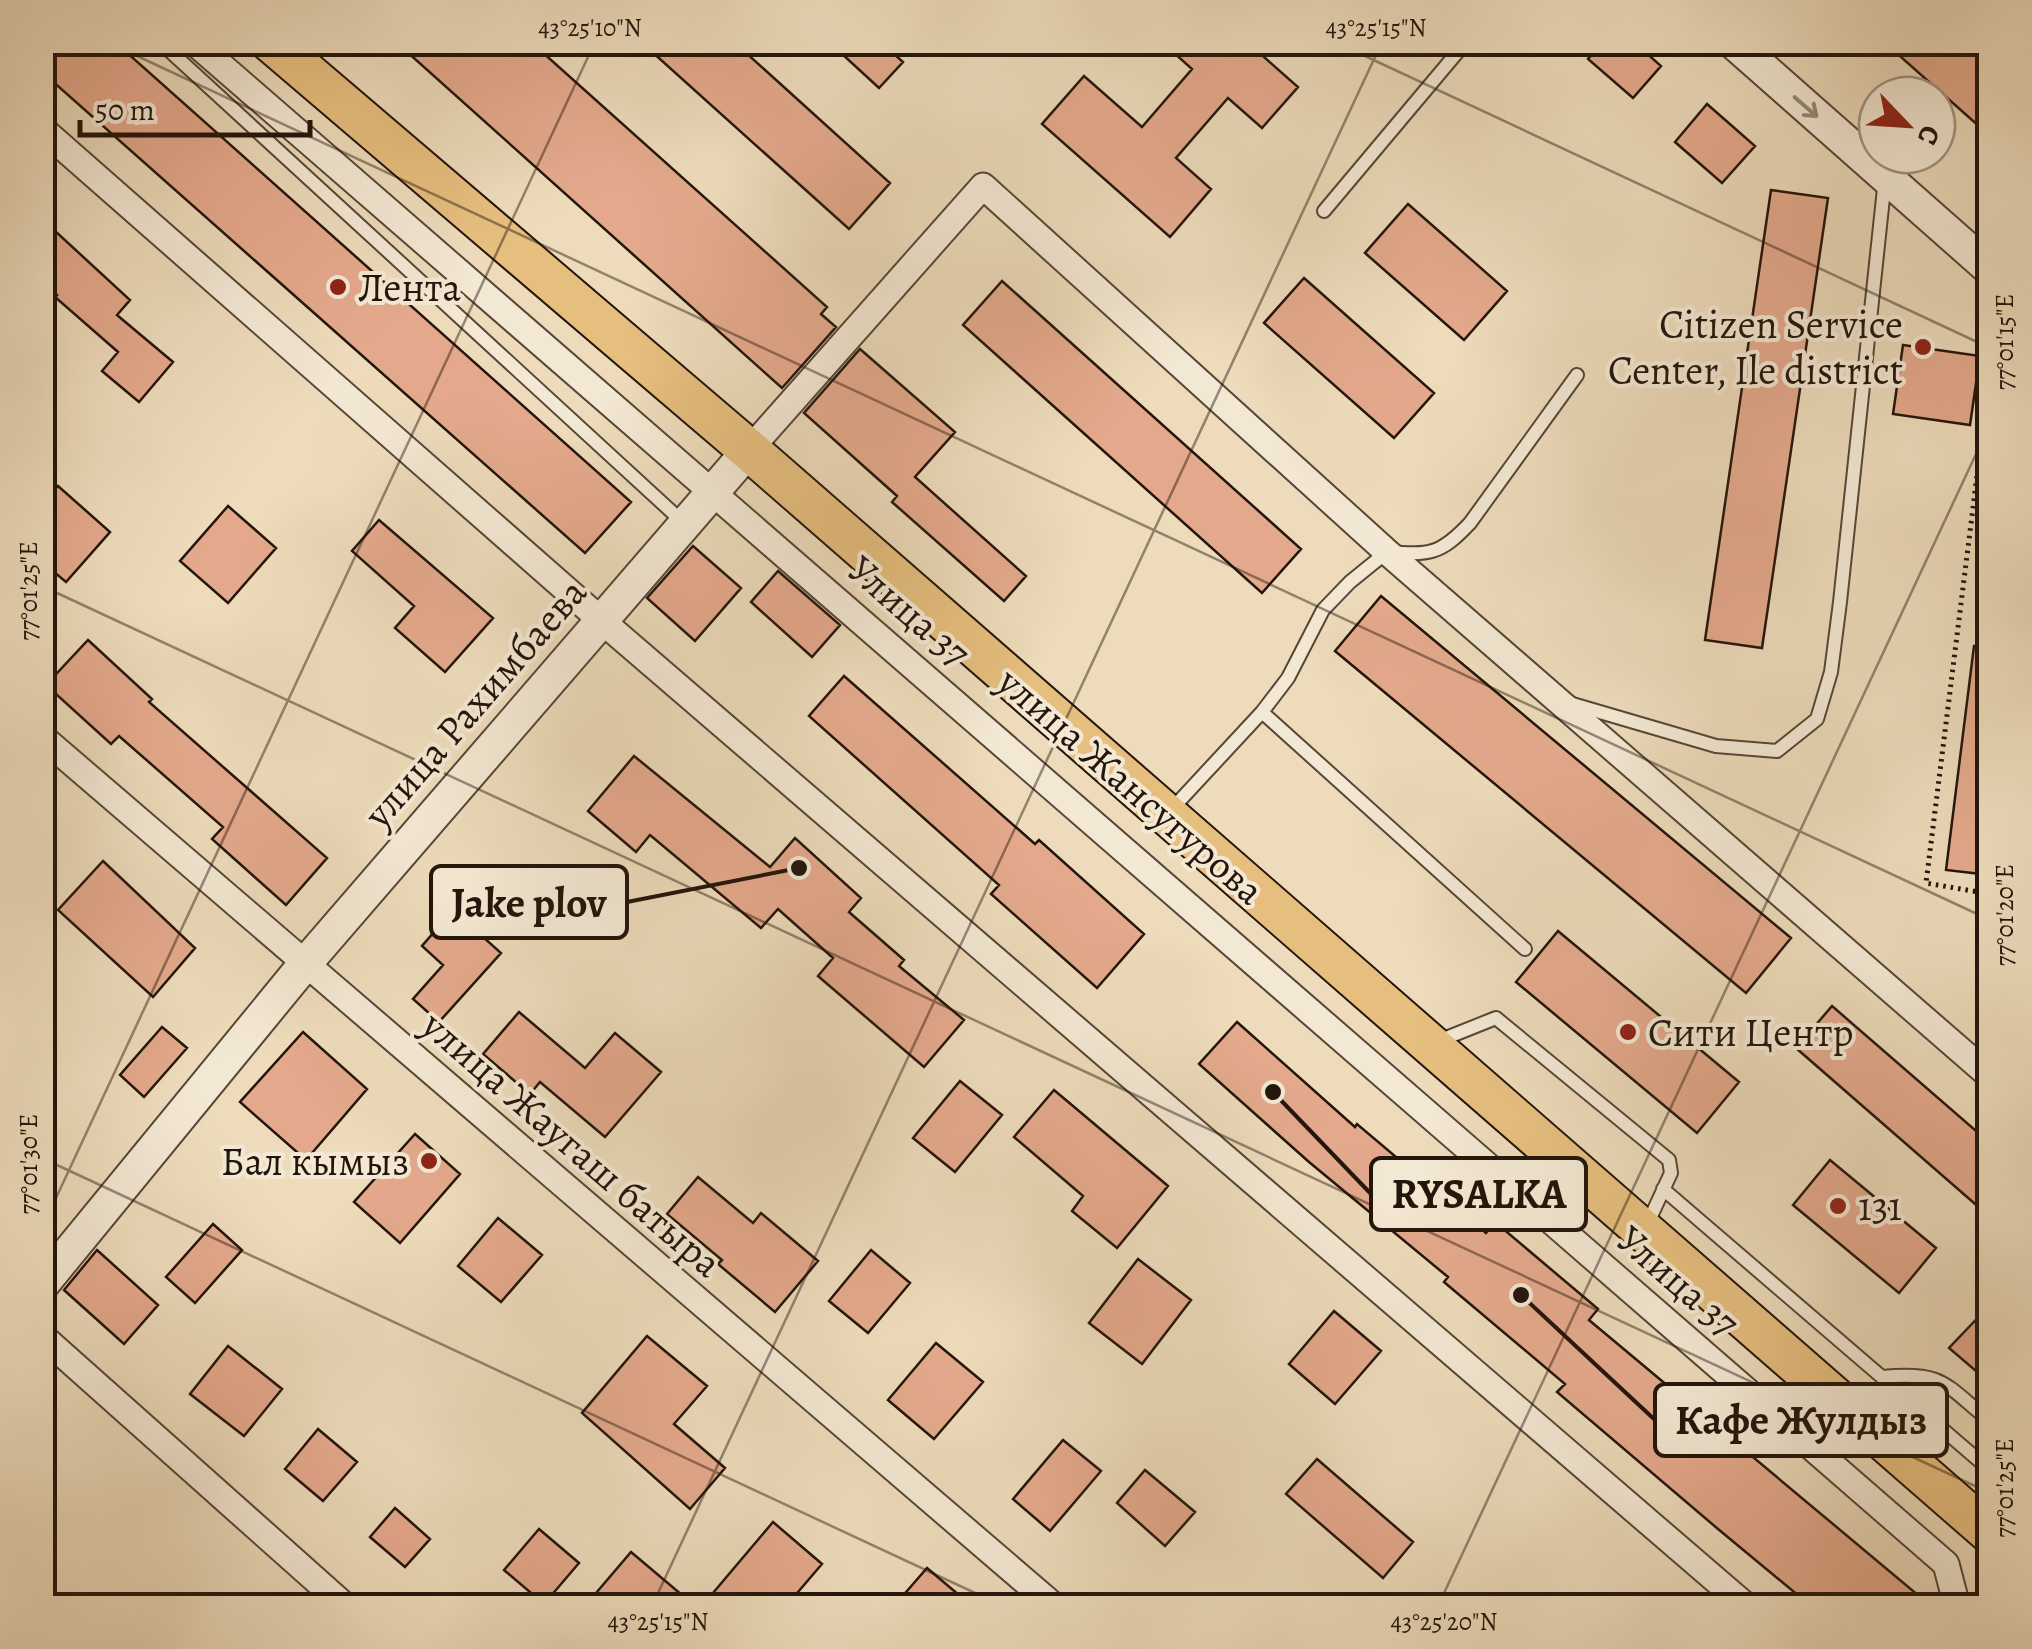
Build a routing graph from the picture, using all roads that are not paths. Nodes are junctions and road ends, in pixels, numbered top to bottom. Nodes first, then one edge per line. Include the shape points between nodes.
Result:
1 (160, 42) edge
2 (194, 42) edge
3 (270, 42) edge
4 (1466, 42) edge
5 (1733, 42) edge
6 (42, 129) edge
7 (1885, 176) junction
8 (1324, 211) dead end
9 (1990, 269) edge
10 (1577, 375) dead end
11 (749, 450) junction
12 (686, 524) junction
13 (1387, 552) junction
14 (602, 621) junction
15 (1553, 698) junction
16 (1262, 712) junction
17 (42, 738) edge
18 (1165, 816) junction
19 (1525, 949) dead end
20 (305, 964) junction
21 (1429, 1045) junction
22 (1990, 1076) edge
23 (1663, 1189) junction
24 (1644, 1232) junction
25 (42, 1285) edge
26 (42, 1336) edge
27 (1882, 1378) junction
28 (1990, 1421) edge
29 (1990, 1470) edge
30 (1988, 1530) edge
31 (345, 1606) edge
32 (1054, 1606) edge
33 (1746, 1606) edge
34 (1958, 1606) edge

1 - 12 lane
2 - 34 street, Улица 37 via 1946,1564
3 - 11 main road, улица Жансугурова
4 - 8 lane
5 -> 7 street
6 - 14 street
7 - 9 street
7 - 15 lane via 1836,637 1817,719 1777,750 1716,746
10 - 13 lane via 1453,541 1419,555
11 - 12 street, улица Рахимбаева
11 - 13 street, улица Рахимбаева via 983,186
11 - 18 main road, улица Жансугурова
12 - 14 street, улица Рахимбаева
13 - 15 street
13 - 16 lane via 1323,610
14 - 20 street, улица Рахимбаева
14 - 33 street
15 - 22 street
16 - 18 lane
16 - 19 lane
17 - 20 street, улица Жаугаш батыра
18 - 21 main road, улица Жансугурова
20 - 25 street, улица Рахимбаева
20 - 32 street, улица Жаугаш батыра
21 - 23 lane via 1496,1018 1669,1160
21 - 24 main road, улица Жансугурова
23 - 24 lane
23 - 27 lane
24 - 30 main road, улица Жансугурова
26 - 31 street
27 - 28 lane via 1937,1378
27 - 29 lane

